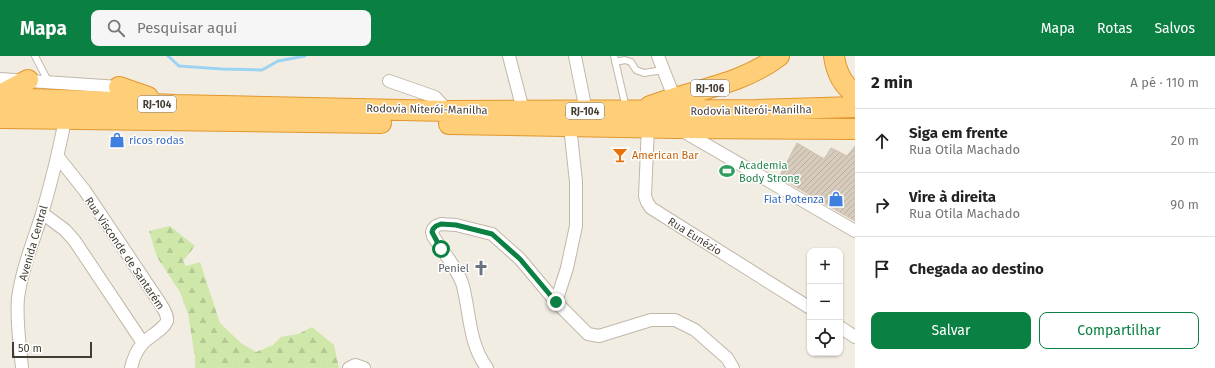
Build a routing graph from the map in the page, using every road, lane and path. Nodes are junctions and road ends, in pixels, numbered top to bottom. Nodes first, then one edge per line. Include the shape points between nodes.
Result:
1 (35, 56) edge
2 (508, 56) edge
3 (575, 56) edge
4 (658, 56) edge
5 (779, 56) edge
6 (834, 56) edge
7 (614, 59) edge
8 (663, 70) junction
9 (0, 79) edge
10 (28, 80) junction
11 (48, 81) junction
12 (390, 81) dead end
13 (119, 87) joint
14 (855, 94) edge
15 (0, 97) edge
16 (674, 97) junction
17 (175, 106) junction
18 (855, 108) edge
19 (448, 110) junction
20 (523, 110) junction
21 (586, 111) junction
22 (637, 116) junction
23 (0, 118) edge
24 (65, 120) junction
25 (570, 126) junction
26 (676, 128) junction
27 (855, 129) edge
28 (58, 157) junction
29 (42, 213) junction
30 (855, 231) edge
31 (556, 302) junction
32 (807, 306) edge
33 (843, 329) edge
34 (855, 337) edge
35 (143, 343) junction
36 (22, 368) edge
37 (131, 368) edge
38 (349, 368) edge
39 (364, 368) edge
40 (487, 368) edge
41 (733, 368) edge

1 - 11 lane
2 - 20 street
3 - 21 street
4 - 8 street
5 - 16 highway, RJ-106 via 745,76 712,88
6 - 14 highway via 841,79
7 - 8 lane via 631,62 636,70 644,73
7 - 22 lane
8 - 16 street
9 - 10 street
10 - 11 street
10 - 15 highway
11 - 13 street
12 - 19 street via 435,97
13 - 17 highway
15 - 17 highway, Rodovia Niterói-Manilha / RJ-104
16 - 22 highway, RJ-106
17 - 19 highway, Rodovia Niterói-Manilha / RJ-104
18 - 22 highway, Rodovia Niterói-Manilha / RJ-104
19 - 20 highway, Rodovia Niterói-Manilha / RJ-104
20 - 21 highway, Rodovia Niterói-Manilha / RJ-104
21 - 22 highway, Rodovia Niterói-Manilha / RJ-104
22 - 25 highway, Rodovia Niterói-Manilha / RJ-104
22 - 26 highway, Rodovia Niterói-Manilha / RJ-104
22 - 32 street, Rua Eunézio via 645,196 651,208
23 - 24 highway, Rodovia Niterói-Manilha / RJ-104
24 - 25 highway, Rodovia Niterói-Manilha / RJ-104
24 - 28 street, Avenida Central
25 - 31 street via 576,182 576,226
26 - 27 highway, Rodovia Niterói-Manilha / RJ-104
26 - 30 street
28 - 29 street, Avenida Central
28 - 35 street, Rua Visconde de Santarém via 89,198 160,303 166,316 163,326
29 - 35 street via 74,240
29 - 36 street, Avenida Central via 23,270 18,300
31 - 40 street via 520,259 492,234 456,225 436,226 432,232 433,236 462,285 477,350
31 - 41 street via 588,334 599,336 652,320 675,320 695,330 728,358
33 - 34 street
35 - 37 street, Rua Visconde de Santarém via 135,355
38 - 39 street via 355,365

